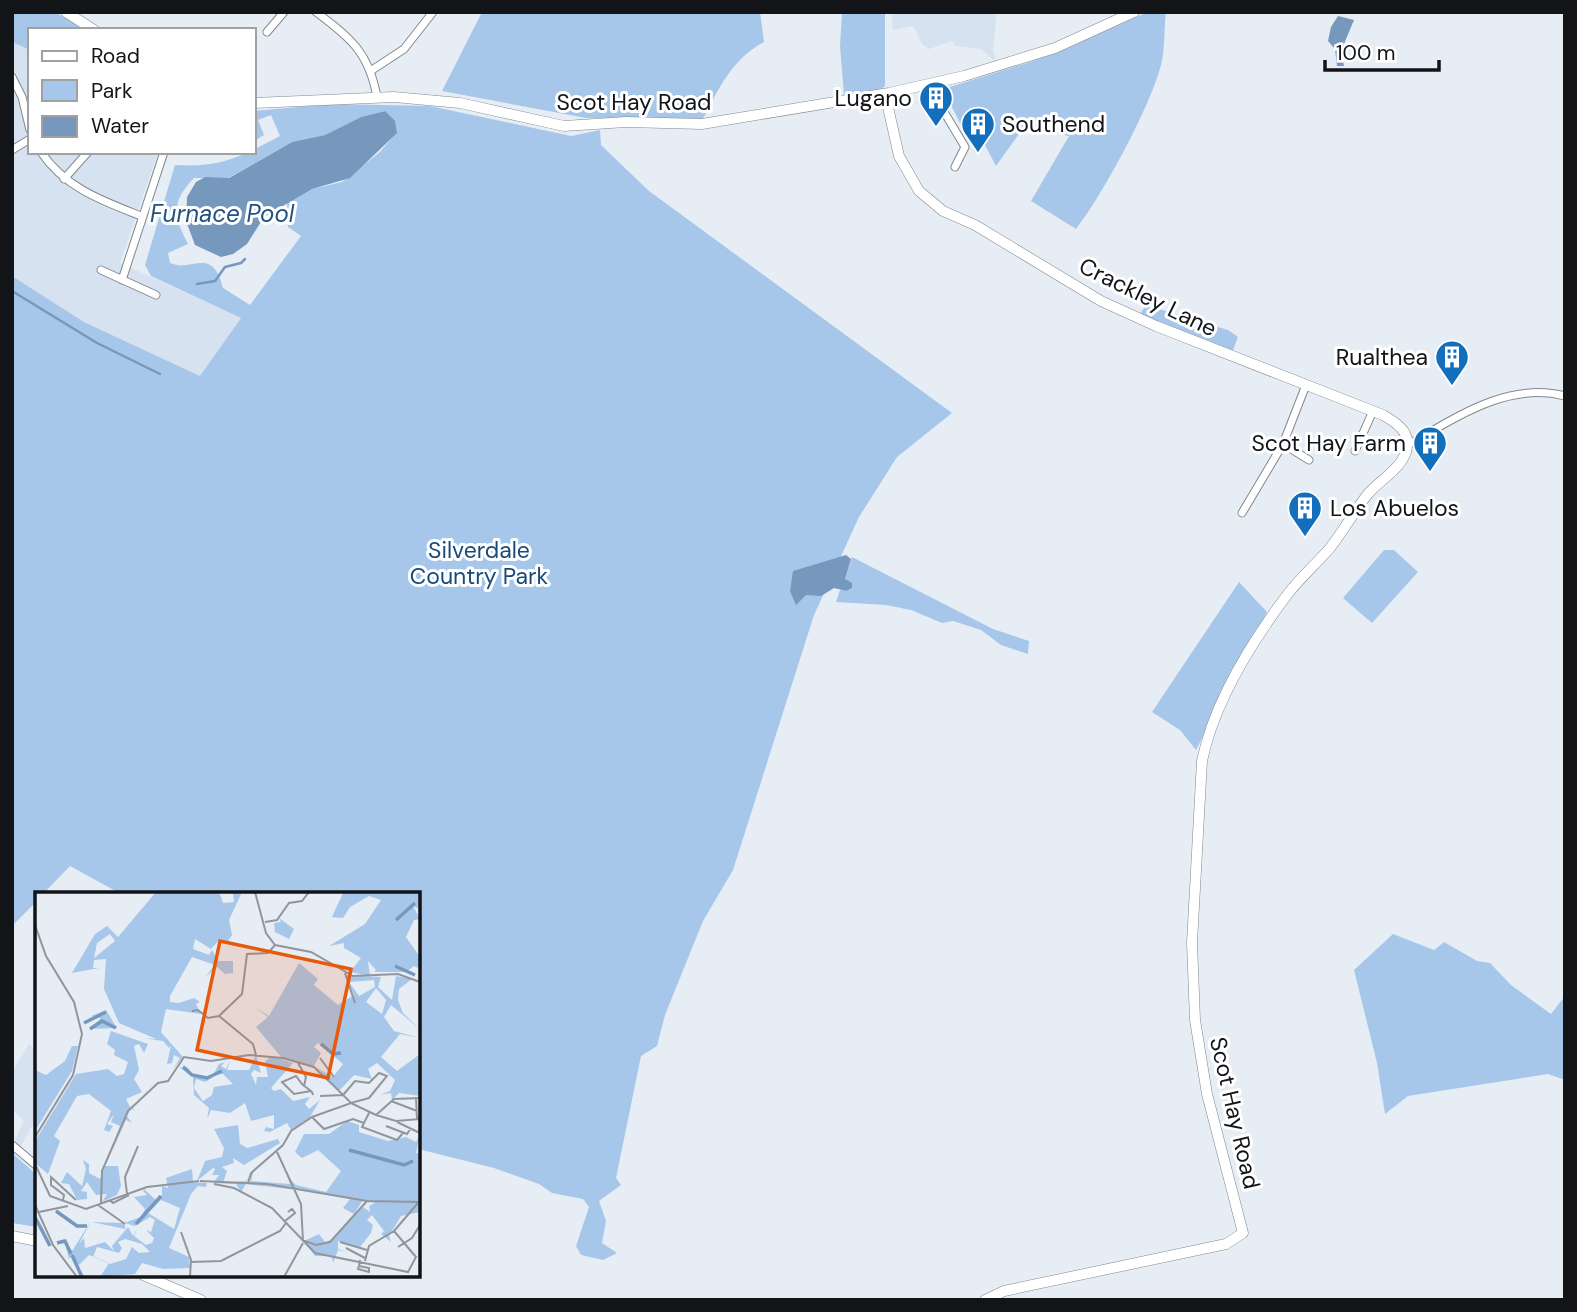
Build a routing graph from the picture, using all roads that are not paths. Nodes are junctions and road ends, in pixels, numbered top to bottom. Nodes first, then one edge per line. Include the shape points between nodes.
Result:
1 (66, 12) edge
2 (284, 12) edge
3 (316, 12) edge
4 (433, 12) edge
5 (1134, 12) edge
6 (91, 28) edge
7 (267, 32) dead end
8 (372, 70) junction
9 (12, 77) edge
10 (928, 85) junction
11 (887, 93) junction
12 (377, 97) junction
13 (256, 103) edge
14 (28, 122) edge
15 (28, 140) edge
16 (12, 150) edge
17 (43, 154) edge
18 (86, 154) edge
19 (163, 154) edge
20 (956, 167) dead end
21 (64, 178) junction
22 (141, 216) junction
23 (101, 270) dead end
24 (122, 280) junction
25 (156, 295) dead end
26 (1306, 385) junction
27 (1565, 397) edge
28 (1373, 411) junction
29 (1283, 444) junction
30 (1408, 445) junction
31 (1354, 451) dead end
32 (1309, 460) dead end
33 (1242, 513) dead end
34 (12, 1145) edge
35 (35, 1164) edge
36 (12, 1236) edge
37 (35, 1241) edge
38 (148, 1277) edge
39 (201, 1300) edge
40 (985, 1300) edge

1 - 6 street
2 - 7 street
3 - 8 street via 351,38
4 - 8 street via 404,48
5 - 10 street, Scot Hay Road via 1055,48
8 - 12 street
9 - 14 street
10 - 11 street, Scot Hay Road
10 - 20 street via 965,147
11 - 12 street, Scot Hay Road via 702,124 564,126 460,103
11 - 26 street, Crackley Lane via 899,156 919,191 943,211 975,225 1101,301
12 - 13 street, Scot Hay Road
15 - 16 street
17 - 21 street
18 - 21 street
19 - 22 street
21 - 22 street via 86,194
22 - 24 street
23 - 24 street
24 - 25 street
26 - 28 street, Crackley Lane
26 - 29 street
27 - 30 street via 1527,393 1492,401
28 - 30 street, Crackley Lane via 1397,422
28 - 31 street
29 - 32 street
29 - 33 street
30 - 40 street, Scot Hay Road via 1404,456 1374,486 1331,546 1288,593 1243,662 1208,734 1202,761 1192,986 1201,1062 1243,1233 1226,1244 1004,1291
34 - 35 street
36 - 37 street
38 - 39 street

